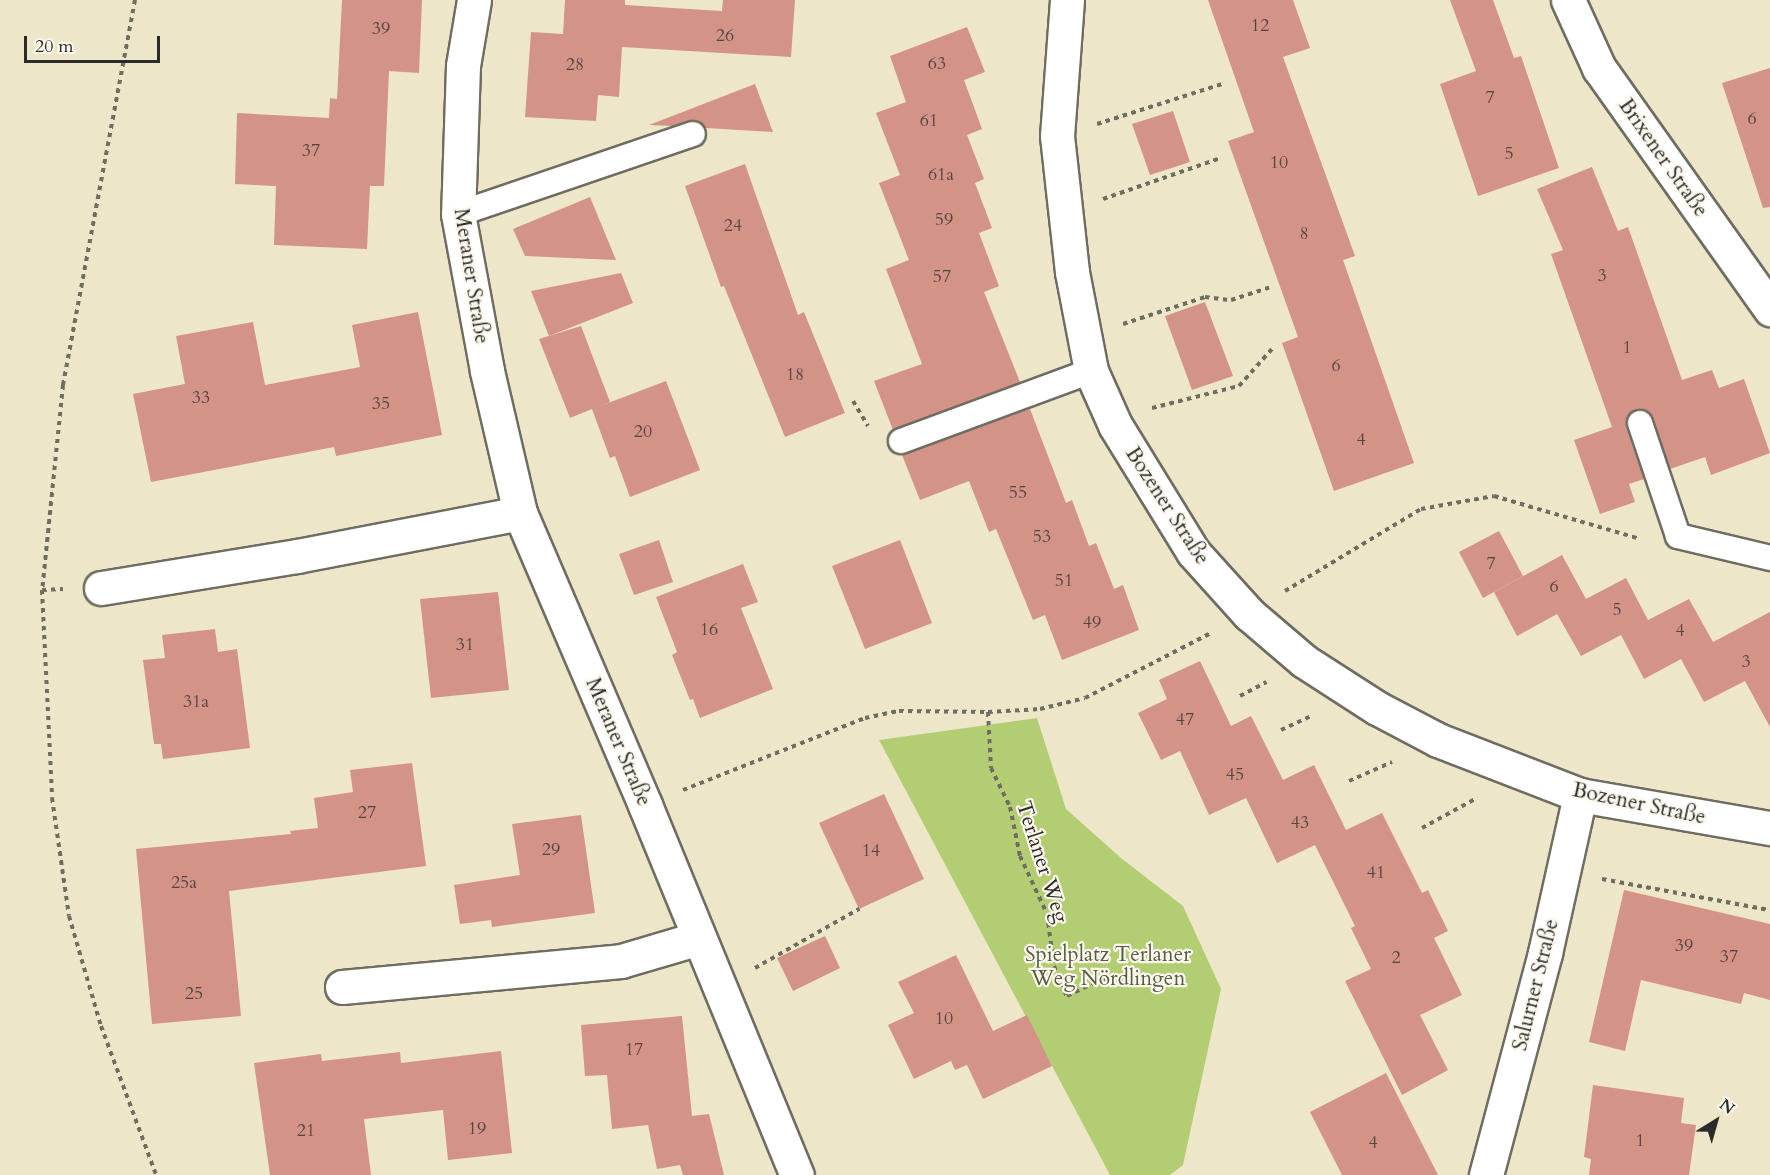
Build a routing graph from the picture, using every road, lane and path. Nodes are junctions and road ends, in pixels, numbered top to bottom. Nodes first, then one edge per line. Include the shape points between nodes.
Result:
1 (474, 0) edge
2 (1067, 0) edge
3 (1568, 0) edge
4 (1222, 84) dead end
5 (693, 134) dead end
6 (1058, 136) junction
7 (1221, 158) dead end
8 (1064, 213) junction
9 (458, 214) junction
10 (1269, 288) dead end
11 (1770, 309) edge
12 (1085, 338) junction
13 (1272, 349) dead end
14 (1091, 371) junction
15 (1640, 423) dead end
16 (1115, 425) junction
17 (901, 441) dead end
18 (519, 513) junction
19 (1770, 558) edge
20 (101, 588) dead end
21 (988, 712) dead end
22 (1524, 773) junction
23 (1580, 795) junction
24 (1422, 828) dead end
25 (1770, 828) edge
26 (1563, 872) junction
27 (859, 909) dead end
28 (1770, 910) edge
29 (699, 938) junction
30 (1124, 978) dead end
31 (342, 987) dead end
32 (719, 988) junction
33 (797, 1175) edge
34 (1486, 1175) edge

1 - 9 street, Meraner Straße via 463,66
2 - 6 street, Bozener Straße
3 - 11 street, Brixener Straße via 1599,68
4 - 6 path
5 - 9 lane
6 - 8 street, Bozener Straße
7 - 8 path
8 - 12 street, Bozener Straße
9 - 18 street, Meraner Straße
10 - 12 path via 1232,300 1205,297
12 - 14 street, Bozener Straße
13 - 16 path via 1239,386 1159,405
14 - 16 street, Bozener Straße
14 - 17 lane
15 - 19 lane via 1678,536
16 - 22 street, Bozener Straße via 1193,552 1249,614 1304,661 1377,708 1438,740
18 - 20 street via 297,556
18 - 29 street, Meraner Straße
21 - 30 path, Terlaner Weg via 991,768 1010,807 1020,856 1047,914 1054,966 1067,996 1102,979
22 - 23 street, Bozener Straße
22 - 24 path
23 - 25 street, Bozener Straße
23 - 26 street, Salurner Straße
26 - 28 path
26 - 34 street, Salurner Straße
27 - 32 path
29 - 31 street via 621,961
29 - 32 street, Meraner Straße
32 - 33 street, Meraner Straße

